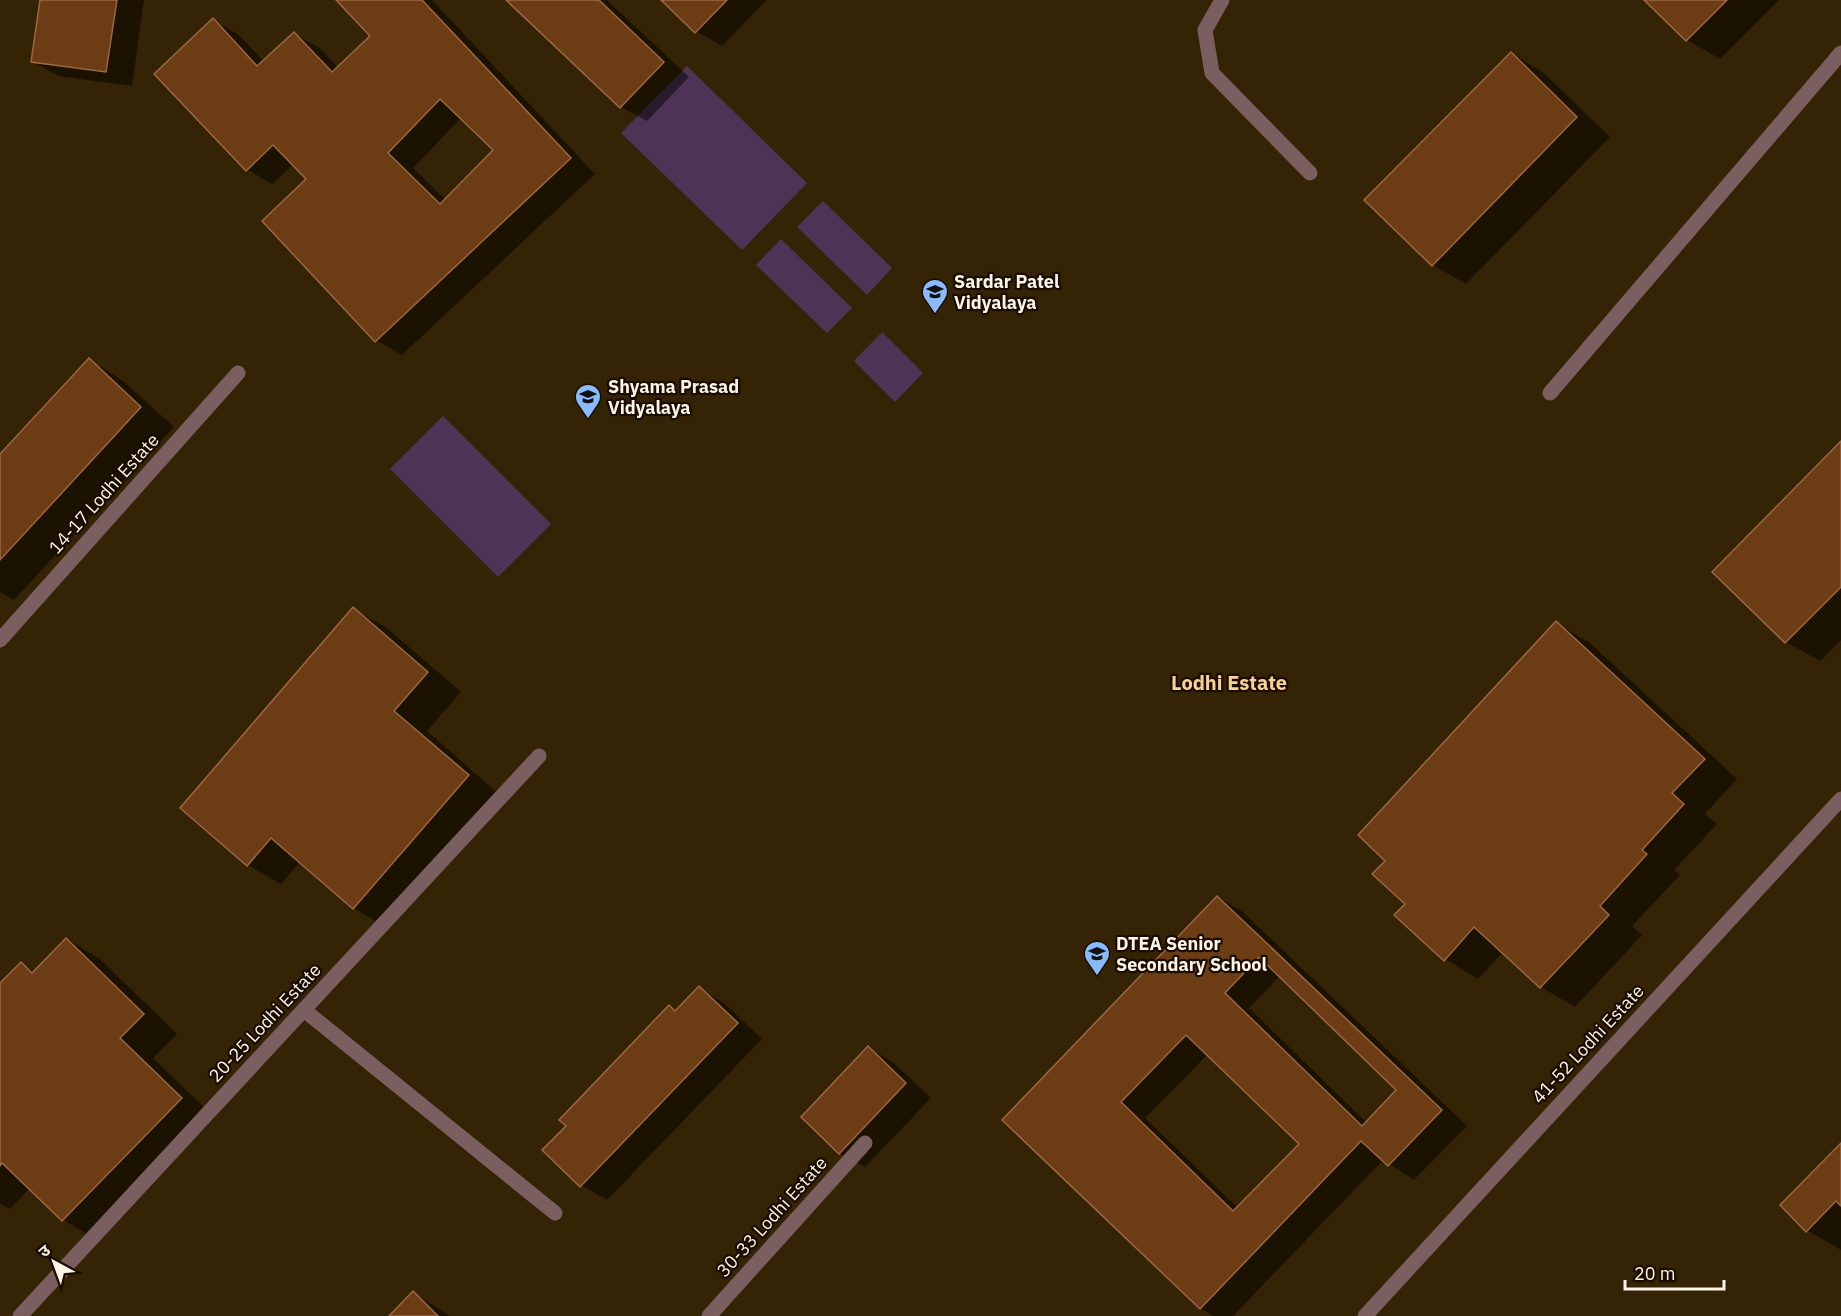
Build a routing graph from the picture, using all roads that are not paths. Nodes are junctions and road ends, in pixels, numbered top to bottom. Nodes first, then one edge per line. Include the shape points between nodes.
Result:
1 (1222, 0) edge
2 (1841, 53) edge
3 (1310, 173) dead end
4 (238, 373) dead end
5 (1550, 393) dead end
6 (0, 640) edge
7 (539, 756) dead end
8 (1841, 799) edge
9 (304, 1010) junction
10 (865, 1143) dead end
11 (555, 1213) dead end
12 (20, 1316) edge
13 (709, 1316) edge
14 (1365, 1316) edge

1 - 3 street via 1205,30 1212,73
2 - 5 street
4 - 6 street, 14-17 Lodhi Estate
7 - 9 street, 20-25 Lodhi Estate
8 - 14 street, 41-52 Lodhi Estate
9 - 11 street
9 - 12 street, 20-25 Lodhi Estate
10 - 13 street, 30-33 Lodhi Estate

